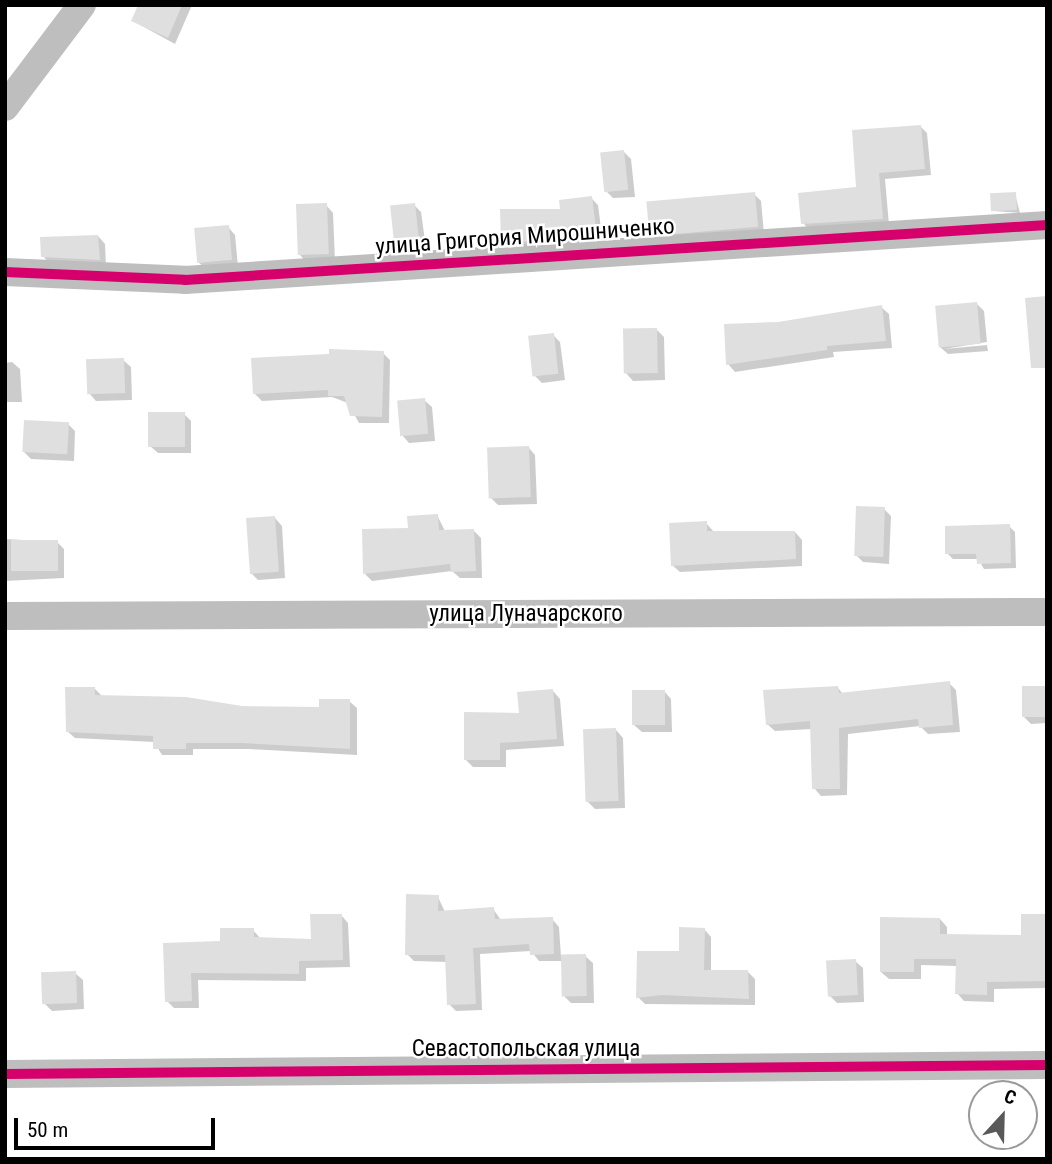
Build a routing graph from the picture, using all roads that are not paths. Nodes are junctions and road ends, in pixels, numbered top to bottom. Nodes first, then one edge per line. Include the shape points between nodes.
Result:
1 (82, 5) edge
2 (5, 107) edge
3 (1047, 225) edge
4 (5, 272) edge
5 (1047, 611) edge
6 (5, 616) edge
7 (1047, 1065) edge
8 (5, 1074) edge

1 - 2 street
3 - 4 street, улица Григория Мирошниченко via 186,280
5 - 6 street, улица Луначарского
7 - 8 street, Севастопольская улица

